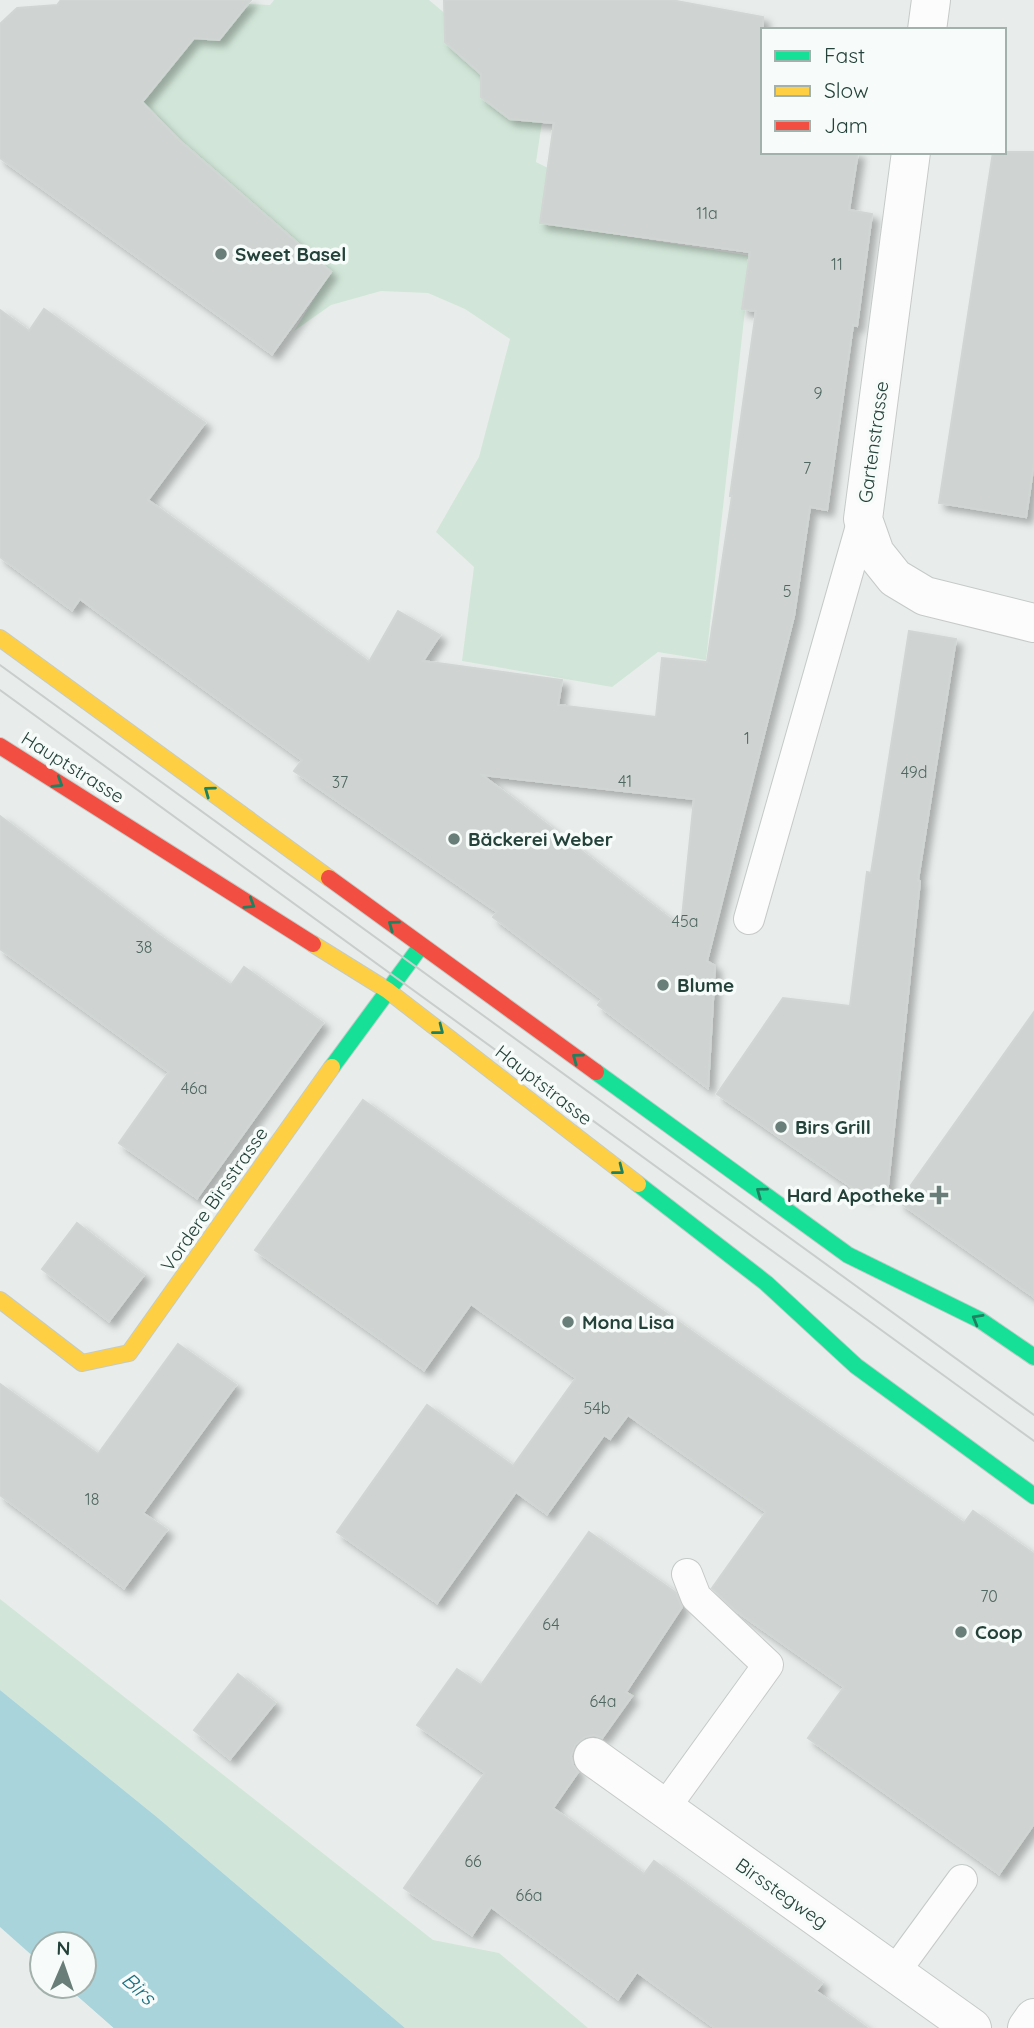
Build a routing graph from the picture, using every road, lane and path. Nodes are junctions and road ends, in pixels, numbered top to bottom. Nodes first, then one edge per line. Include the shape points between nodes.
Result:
1 (931, 0) edge
2 (928, 28) edge
3 (911, 154) edge
4 (863, 519) junction
5 (1034, 623) edge
6 (0, 638) edge
7 (0, 746) edge
8 (749, 919) dead end
9 (421, 946) junction
10 (387, 990) junction
11 (0, 1300) edge
12 (1034, 1357) edge
13 (1034, 1496) edge
14 (687, 1574) dead end
15 (593, 1757) dead end
16 (664, 1809) junction
17 (962, 1880) dead end
18 (894, 1973) junction
19 (1034, 2018) edge
20 (972, 2028) edge
21 (1027, 2028) edge

1 - 2 street
3 - 4 street, Gartenstrasse
4 - 5 street, Gartenstrasse via 875,553 895,578 925,596
4 - 8 lane
9 -> 6 main road, Hauptstrasse
7 -> 10 main road, Hauptstrasse
9 - 10 main road, Vordere Birsstrasse
12 -> 9 main road, Hauptstrasse via 980,1320 848,1255
10 - 11 main road, Vordere Birsstrasse via 130,1353 82,1363
10 -> 13 main road, Hauptstrasse via 766,1283 856,1366
14 - 16 lane via 696,1597 768,1665
15 - 16 street, Birsstegweg
16 - 18 street, Birsstegweg
17 - 18 lane
18 - 20 street, Birsstegweg
19 - 21 street

